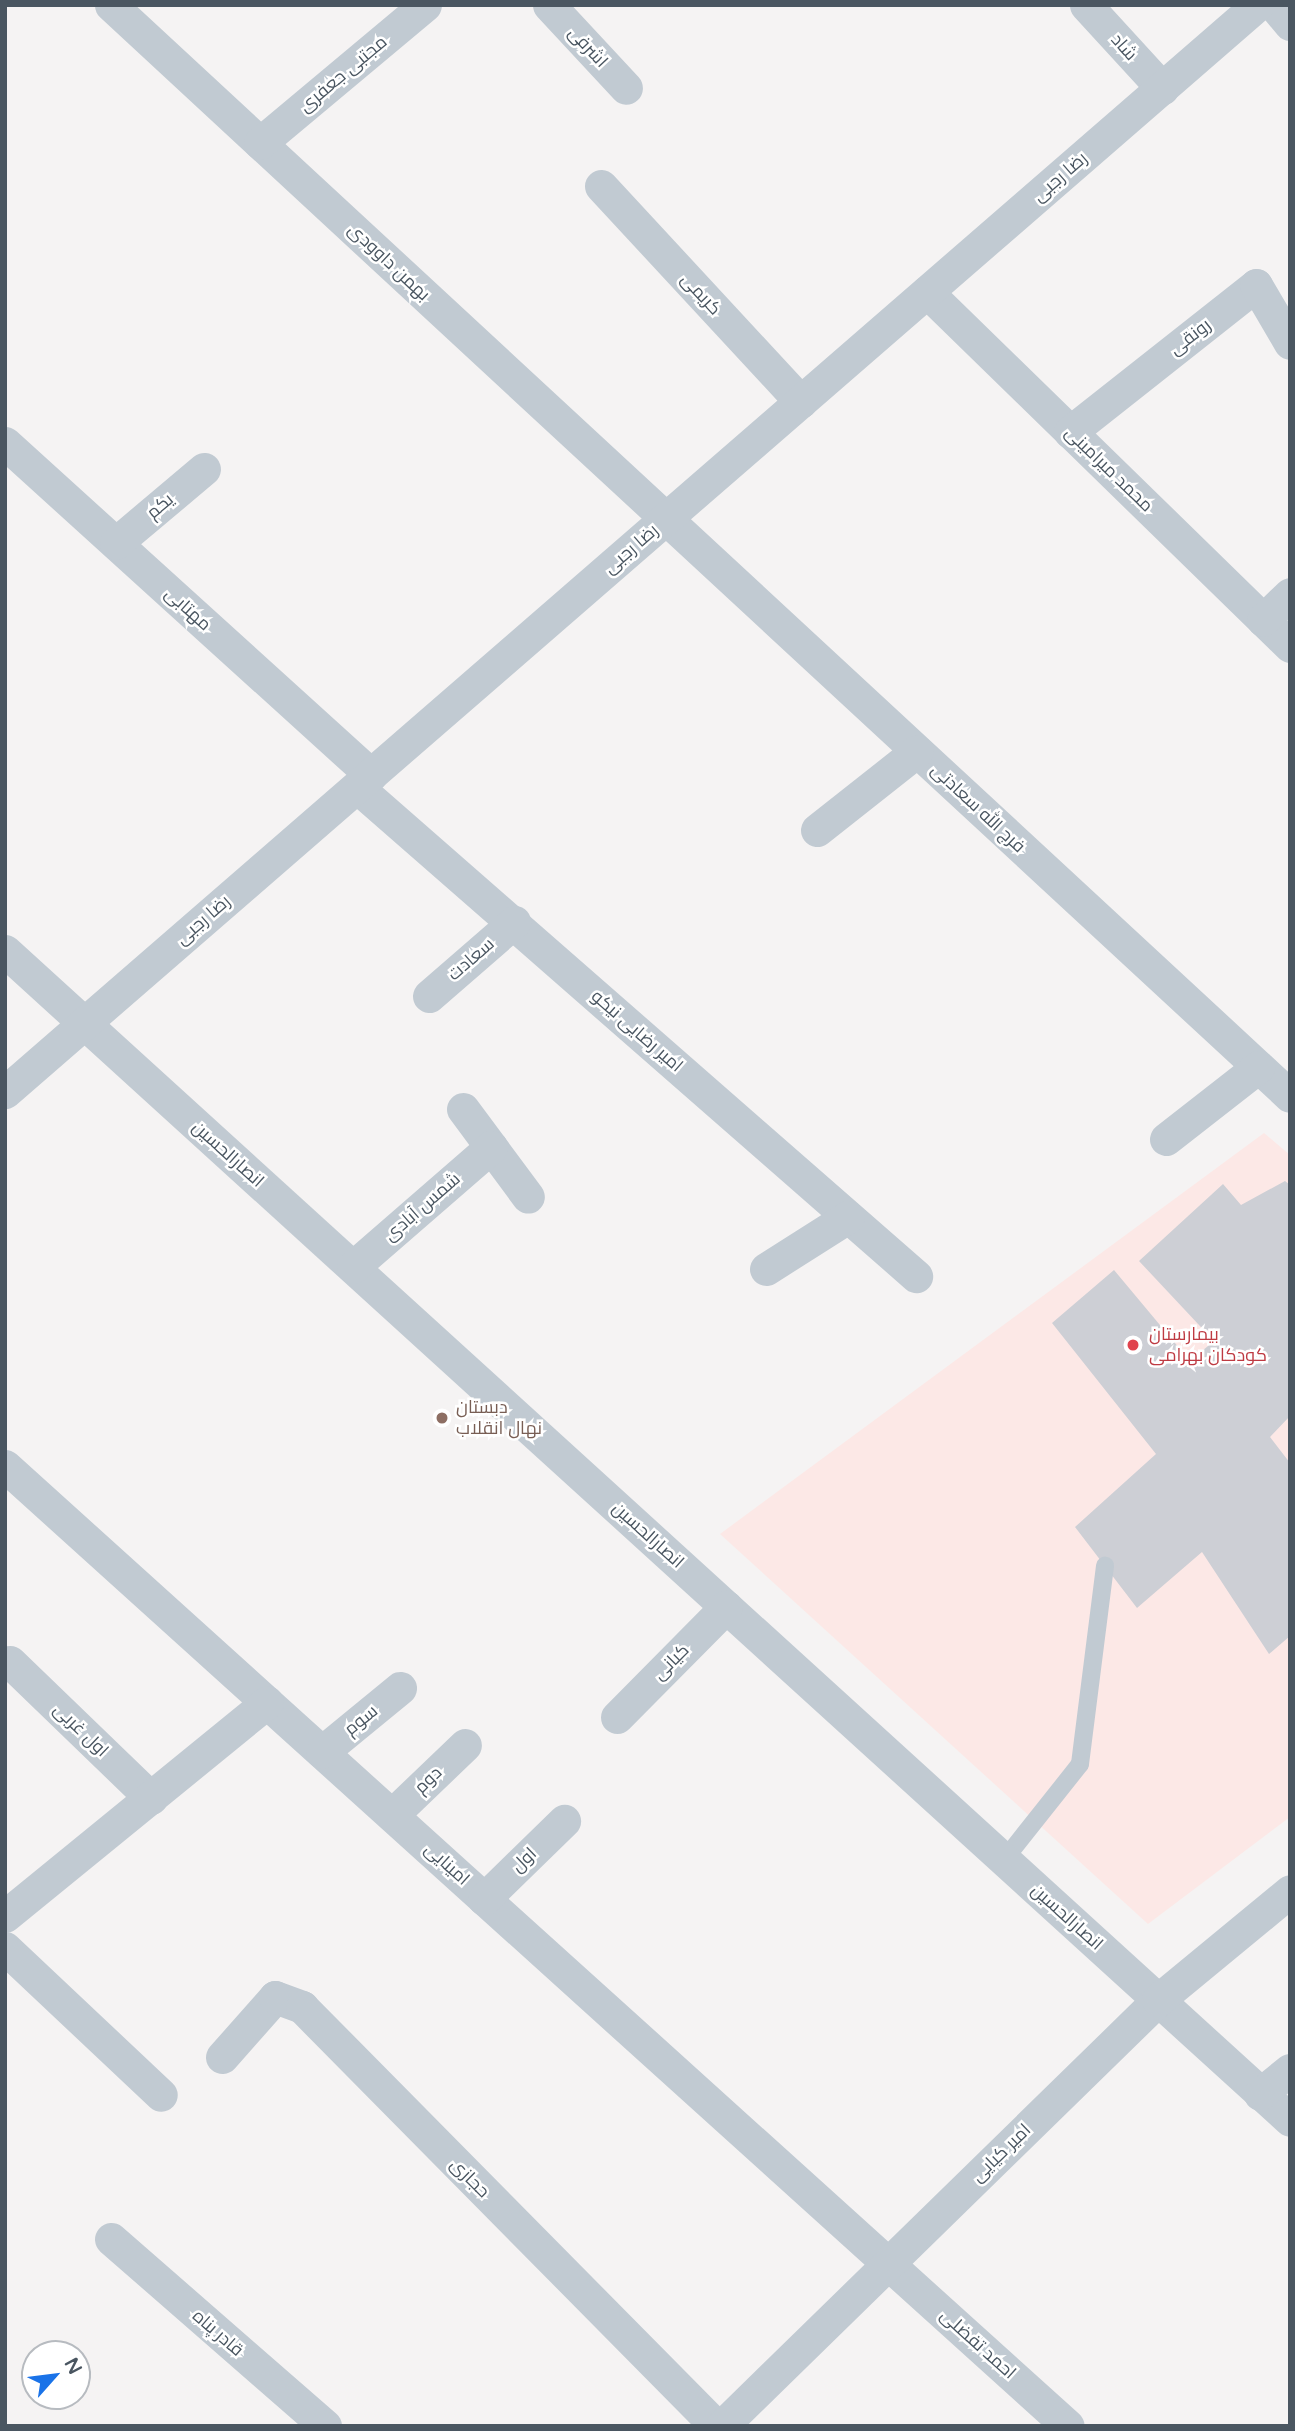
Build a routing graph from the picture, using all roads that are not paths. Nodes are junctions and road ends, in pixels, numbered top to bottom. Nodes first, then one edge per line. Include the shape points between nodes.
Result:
1 (111, 5) edge
2 (425, 5) edge
3 (549, 5) edge
4 (1086, 5) edge
5 (1257, 5) edge
6 (1274, 5) edge
7 (1290, 24) edge
8 (626, 88) dead end
9 (1162, 88) junction
10 (260, 143) junction
11 (601, 186) dead end
12 (927, 292) junction
13 (1290, 343) edge
14 (801, 402) junction
15 (1070, 432) junction
16 (5, 443) edge
17 (204, 469) dead end
18 (666, 519) junction
19 (116, 542) junction
20 (1290, 594) edge
21 (1264, 620) junction
22 (1290, 646) edge
23 (917, 751) junction
24 (364, 781) junction
25 (817, 830) dead end
26 (514, 922) junction
27 (5, 951) edge
28 (429, 996) dead end
29 (84, 1022) junction
30 (1258, 1067) junction
31 (5, 1092) edge
32 (1290, 1096) edge
33 (463, 1110) dead end
34 (1166, 1139) dead end
35 (491, 1147) junction
36 (528, 1197) dead end
37 (848, 1217) junction
38 (353, 1267) junction
39 (766, 1269) dead end
40 (916, 1276) dead end
41 (5, 1466) edge
42 (1105, 1566) dead end
43 (726, 1607) junction
44 (10, 1662) dead end
45 (400, 1688) dead end
46 (267, 1702) junction
47 (617, 1717) dead end
48 (465, 1745) dead end
49 (322, 1752) junction
50 (151, 1798) junction
51 (391, 1815) junction
52 (564, 1821) dead end
53 (1004, 1860) junction
54 (1290, 1891) edge
55 (484, 1899) junction
56 (5, 1916) edge
57 (5, 1948) edge
58 (1158, 2000) junction
59 (222, 2057) dead end
60 (1290, 2070) edge
61 (1261, 2094) junction
62 (161, 2095) dead end
63 (1290, 2120) edge
64 (111, 2239) dead end
65 (888, 2263) junction
66 (325, 2426) edge
67 (716, 2426) edge
68 (722, 2426) edge
69 (1068, 2426) edge

1 - 10 street, بهمن داوودی
2 - 10 street, مجتبی جعفری
3 - 8 street, اشرفی
4 - 9 street, شاد
5 - 9 street, رضا رجبی
6 - 7 street
9 - 12 street, رضا رجبی
10 - 18 street, بهمن داوودی
11 - 14 street, کریمی
12 - 14 street, رضا رجبی
12 - 15 street, محمد میرامینی
13 - 15 street, رونقی via 1256,285
14 - 18 street, رضا رجبی
15 - 21 street, محمد میرامینی
16 - 19 street, مهتابی
17 - 19 street, یکم
18 - 23 street, فرج الله سعادتی
18 - 24 street, رضا رجبی
19 - 24 street, مهتابی
20 - 21 street
21 - 22 street, محمد میرامینی
23 - 25 street
23 - 30 street, فرج الله سعادتی
24 - 26 street, امیر رضایی نیکو
24 - 29 street, رضا رجبی
26 - 28 street, سعادت
26 - 37 street, امیر رضایی نیکو
27 - 29 street, انصارالحسین
29 - 31 street, رضا رجبی
29 - 38 street, انصارالحسین
30 - 32 street, فرج الله سعادتی
30 - 34 street
33 - 35 street
35 - 36 street
35 - 38 street, شمس آبادی
37 - 39 street
37 - 40 street, امیر رضایی نیکو
38 - 43 street, انصارالحسین
41 - 46 street, امینایی
42 - 53 lane via 1080,1764
43 - 47 street, کیانی
43 - 53 street, انصارالحسین
44 - 50 street, اول غربی
45 - 49 street, سوم
46 - 49 street, امینایی
46 - 50 street
48 - 51 street, دوم
49 - 51 street, امینایی
50 - 56 street
51 - 55 street, امینایی
52 - 55 street, اول
53 - 58 street, انصارالحسین
54 - 58 street, امیر کیایی
55 - 65 street, امینایی
57 - 62 street
58 - 61 street, انصارالحسین
58 - 65 street, امیر کیایی
59 - 67 street, حجازی via 275,1997 302,2007
60 - 61 street
61 - 63 street, انصارالحسین
64 - 66 street, قادر پناه
65 - 68 street, امیر کیایی
65 - 69 street, احمد تفضلی

